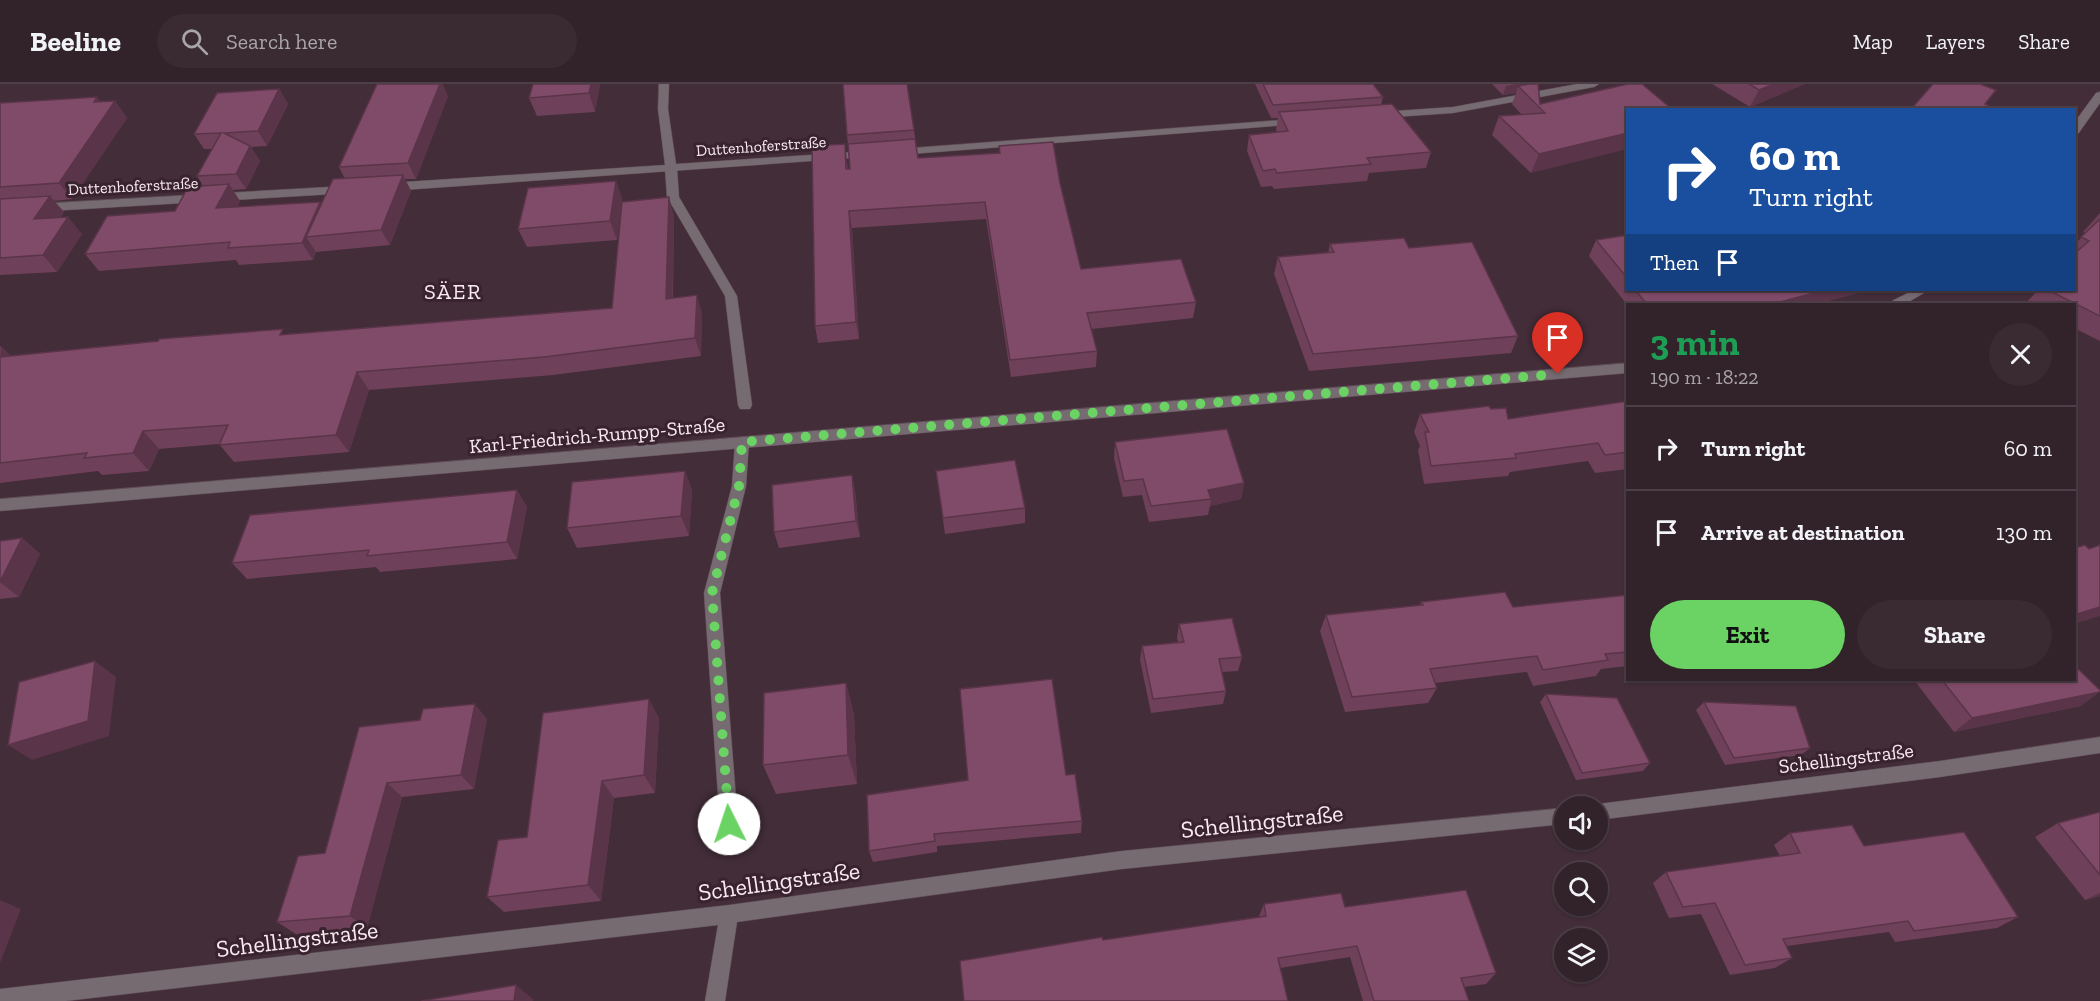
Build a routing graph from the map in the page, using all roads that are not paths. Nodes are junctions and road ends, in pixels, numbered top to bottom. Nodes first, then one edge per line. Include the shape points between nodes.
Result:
1 (664, 84) edge
2 (1594, 84) edge
3 (2100, 95) edge
4 (1370, 116) edge
5 (1311, 120) edge
6 (2076, 129) edge
7 (671, 169) junction
8 (0, 210) edge
9 (1921, 291) edge
10 (1898, 303) edge
11 (1626, 368) edge
12 (745, 405) dead end
13 (742, 442) junction
14 (0, 505) edge
15 (2100, 745) edge
16 (1608, 811) edge
17 (1554, 817) edge
18 (729, 824) dead end
19 (729, 914) junction
20 (0, 999) edge
21 (715, 1001) edge

1 - 7 street via 663,109
2 - 4 street via 1453,110
3 - 6 street
5 - 7 street, Duttenhoferstraße
7 - 8 street, Duttenhoferstraße
7 - 12 street via 673,197 731,296
9 - 10 street
11 - 13 street, Karl-Friedrich-Rumpp-Straße
13 - 14 street, Karl-Friedrich-Rumpp-Straße
13 - 18 street via 739,486 712,593
15 - 16 street, Schellingstraße
17 - 19 street, Schellingstraße via 1122,861
19 - 20 street, Schellingstraße
19 - 21 street

